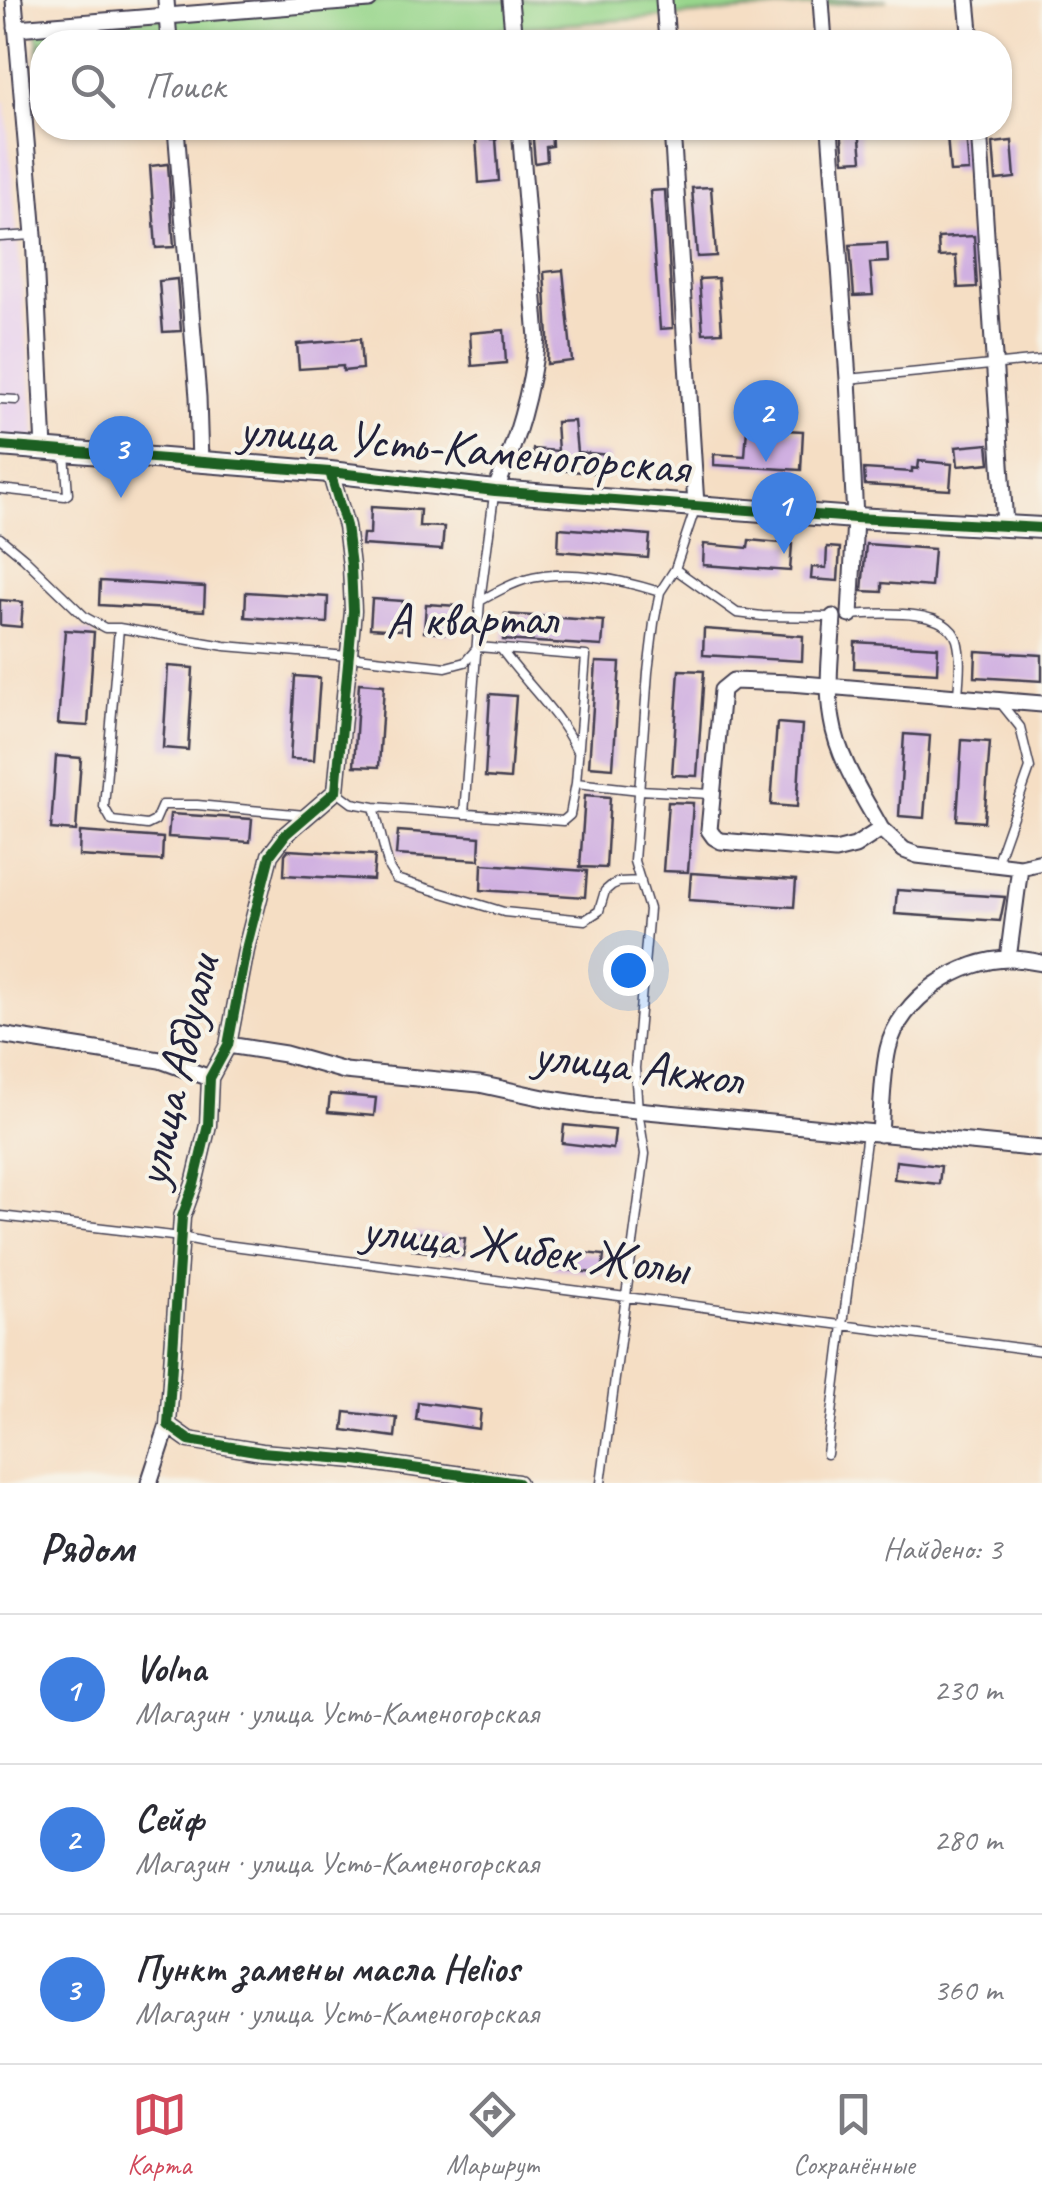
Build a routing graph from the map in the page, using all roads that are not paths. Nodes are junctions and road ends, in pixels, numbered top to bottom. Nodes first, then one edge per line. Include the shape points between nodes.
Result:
1 (14, 0) edge
2 (369, 0) edge
3 (510, 0) edge
4 (664, 0) edge
5 (820, 0) edge
6 (967, 0) edge
7 (324, 2) edge
8 (166, 8) edge
9 (16, 28) junction
10 (513, 30) edge
11 (666, 30) edge
12 (823, 30) edge
13 (970, 30) edge
14 (20, 84) junction
15 (0, 86) edge
16 (177, 140) edge
17 (521, 140) edge
18 (673, 140) edge
19 (831, 140) edge
20 (979, 140) edge
21 (34, 236) junction
22 (0, 237) edge
23 (1042, 360) edge
24 (994, 364) junction
25 (848, 379) junction
26 (0, 399) edge
27 (16, 400) dead end
28 (0, 446) edge
29 (55, 450) junction
30 (200, 463) junction
31 (330, 472) junction
32 (0, 490) edge
33 (494, 492) junction
34 (696, 505) junction
35 (854, 518) junction
36 (1005, 525) junction
37 (1042, 528) edge
38 (0, 538) edge
39 (675, 568) junction
40 (660, 592) junction
41 (480, 600) junction
42 (850, 615) junction
43 (832, 617) junction
44 (119, 628) junction
45 (478, 646) junction
46 (501, 648) junction
47 (348, 656) junction
48 (828, 688) junction
49 (958, 696) junction
50 (999, 701) junction
51 (1042, 704) edge
52 (578, 753) junction
53 (576, 783) junction
54 (640, 790) junction
55 (336, 792) junction
56 (712, 794) junction
57 (374, 807) junction
58 (464, 814) junction
59 (308, 816) junction
60 (880, 830) junction
61 (1042, 862) edge
62 (996, 864) junction
63 (1020, 866) junction
64 (640, 881) junction
65 (1008, 959) junction
66 (1042, 962) edge
67 (0, 1035) edge
68 (228, 1045) junction
69 (210, 1078) junction
70 (638, 1111) junction
71 (874, 1133) junction
72 (1042, 1149) edge
73 (0, 1216) edge
74 (180, 1237) junction
75 (626, 1297) junction
76 (843, 1324) junction
77 (1042, 1351) edge
78 (168, 1425) junction
79 (827, 1454) dead end
80 (149, 1483) edge
81 (518, 1483) edge
82 (601, 1483) edge

1 - 9 street
2 - 7 street
3 - 10 street
4 - 11 street
5 - 12 street
6 - 13 street
7 - 8 street
8 - 9 street
9 - 14 street
14 - 15 street
14 - 21 street
16 - 30 street
17 - 33 street via 537,338 515,446
18 - 34 street
19 - 25 street
20 - 24 street
21 - 22 lane
21 - 29 street
23 - 24 lane
24 - 25 lane
24 - 36 street
25 - 35 street
26 - 27 lane
28 - 29 street, улица Усть-Каменогорская
29 - 30 street, улица Усть-Каменогорская
29 - 32 lane via 68,494
30 - 31 street, улица Усть-Каменогорская
31 - 33 street, улица Усть-Каменогорская
31 - 47 street via 351,566
33 - 34 street, улица Усть-Каменогорская
33 - 41 lane
34 - 35 street, улица Усть-Каменогорская
34 - 39 lane
35 - 36 street, улица Усть-Каменогорская
35 - 42 street
36 - 37 street, улица Усть-Каменогорская
38 - 44 lane, А квартал via 85,617
39 - 40 lane
39 - 43 lane via 737,612
40 - 41 lane via 602,578 552,576
40 - 54 lane
41 - 45 lane
42 - 43 lane
42 - 49 lane via 905,614 949,627 959,652
43 - 48 street
44 - 47 lane, А квартал via 225,646
44 - 59 lane via 104,807 112,821 147,825 162,805
45 - 46 lane, А квартал
45 - 47 lane, А квартал via 464,662 446,667
45 - 58 lane
46 - 52 lane
46 - 52 lane, А квартал via 586,656
47 - 55 street
48 - 49 street
48 - 56 street via 733,681 722,690
48 - 60 street via 845,761
49 - 50 street
50 - 51 street
50 - 62 lane via 1020,727 1030,768
52 - 53 lane
53 - 54 lane
53 - 58 lane via 563,821
54 - 56 lane
54 - 64 lane via 634,861
55 - 57 lane
55 - 59 street, улица Абдуали
56 - 60 street via 709,830 721,841 835,850
57 - 58 lane
57 - 64 lane via 396,879 504,912 584,920 598,911 612,885
59 - 68 street, улица Абдуали via 270,855
60 - 62 street via 917,855
61 - 63 street
62 - 63 street
63 - 65 street
64 - 70 lane via 649,909
65 - 66 street
65 - 71 street via 961,968 918,998 889,1046
67 - 69 street via 160,1060
68 - 69 street, улица Абдуали
68 - 70 street, улица Акжол via 344,1071 479,1084
69 - 74 street, улица Абдуали via 208,1124
70 - 71 street, улица Акжол
70 - 75 lane via 645,1154
71 - 72 street, улица Акжол
71 - 76 lane
73 - 74 lane, улица Жибек Жолы
74 - 75 lane, улица Жибек Жолы
74 - 78 street, улица Абдуали
75 - 76 lane, улица Жибек Жолы
75 - 82 lane
76 - 77 lane, улица Жибек Жолы
76 - 79 lane
78 - 80 street, улица Абдуали
78 - 81 street via 189,1440

